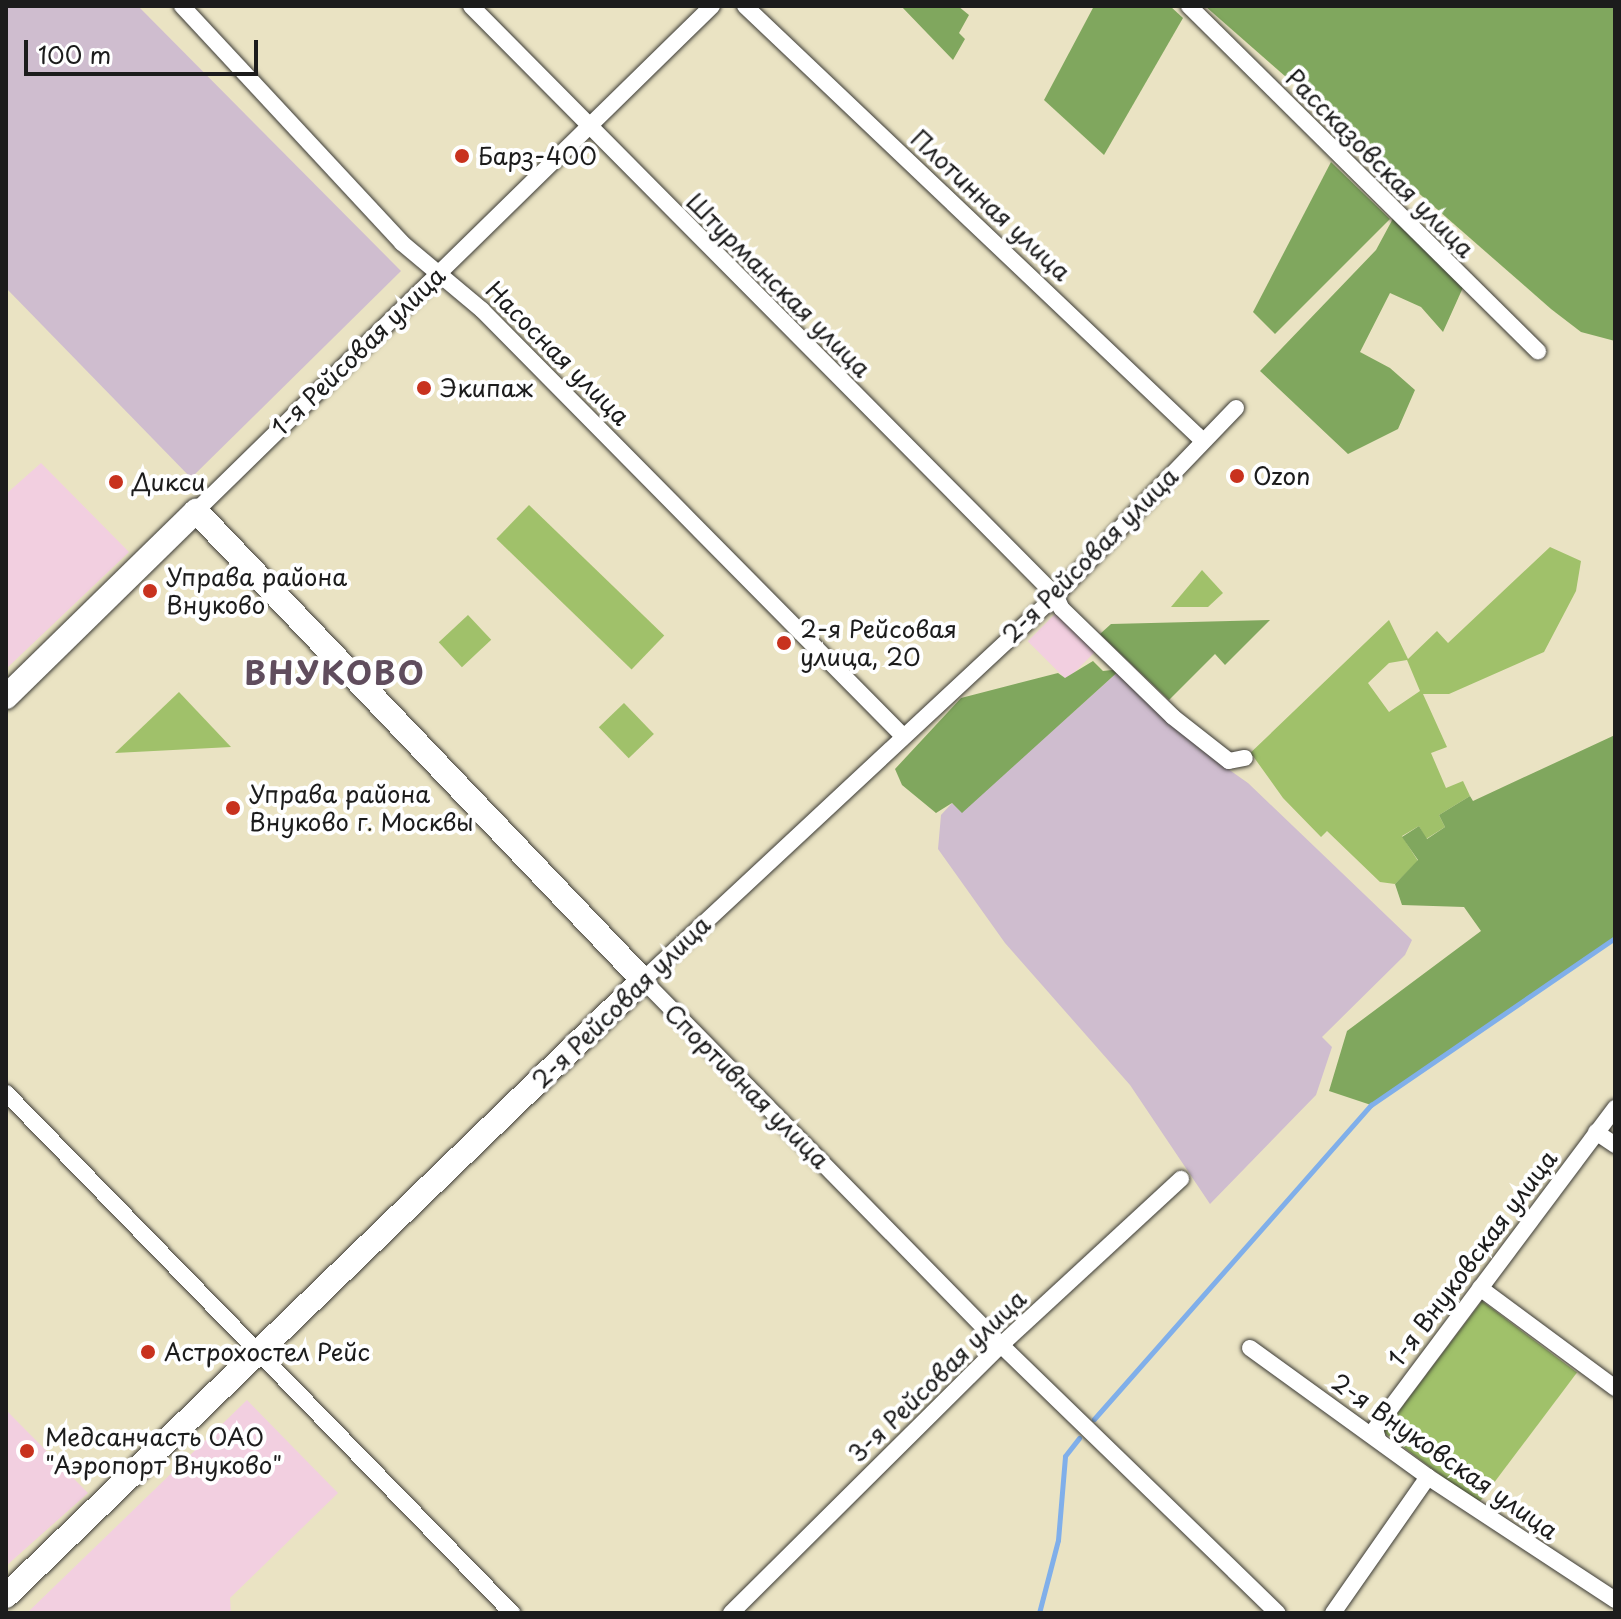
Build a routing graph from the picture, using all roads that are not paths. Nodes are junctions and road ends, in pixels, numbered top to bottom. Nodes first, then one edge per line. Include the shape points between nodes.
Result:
1 (182, 6) edge
2 (471, 6) edge
3 (712, 6) edge
4 (745, 6) edge
5 (1189, 6) edge
6 (588, 128) junction
7 (436, 274) junction
8 (1538, 351) dead end
9 (1236, 408) dead end
10 (1202, 440) junction
11 (196, 511) junction
12 (1056, 596) junction
13 (6, 697) edge
14 (901, 734) junction
15 (1245, 758) dead end
16 (643, 980) junction
17 (6, 1093) edge
18 (1615, 1108) edge
19 (1596, 1132) junction
20 (1615, 1145) edge
21 (1181, 1179) dead end
22 (1480, 1288) junction
23 (1001, 1345) junction
24 (1250, 1348) dead end
25 (258, 1352) junction
26 (1615, 1388) edge
27 (1378, 1439) junction
28 (1428, 1477) junction
29 (6, 1596) edge
30 (1615, 1600) edge
31 (512, 1613) edge
32 (731, 1613) edge
33 (1278, 1613) edge
34 (1333, 1613) edge

1 - 7 street, Насосная улица
2 - 6 street, Штурманская улица
3 - 6 street, 1-я Рейсовая улица
4 - 10 street, Плотинная улица
5 - 8 street, Рассказовская улица
6 - 7 street, 1-я Рейсовая улица
6 - 12 street, Штурманская улица
7 - 11 street, 1-я Рейсовая улица
7 - 14 street, Насосная улица via 482,310
9 - 10 street, 2-я Рейсовая улица
10 - 12 street, 2-я Рейсовая улица
11 - 13 street, 1-я Рейсовая улица
11 - 16 street, Спортивная улица
12 - 14 street, 2-я Рейсовая улица
12 - 15 street, Штурманская улица via 1061,608 1173,717 1229,761
14 - 16 street, 2-я Рейсовая улица
16 - 23 street, Спортивная улица
16 - 25 street, 2-я Рейсовая улица
17 - 25 street
18 - 19 street, 1-я Внуковская улица
19 - 20 street
19 - 22 street, 1-я Внуковская улица
21 - 23 street, 3-я Рейсовая улица
22 - 26 street
22 - 27 street, 1-я Внуковская улица via 1375,1429
23 - 32 street, 3-я Рейсовая улица
23 - 33 street, Спортивная улица
24 - 27 street, 2-я Внуковская улица
25 - 29 street, 2-я Рейсовая улица
25 - 31 street
27 - 28 street, 2-я Внуковская улица
28 - 30 street, 2-я Внуковская улица
28 - 34 street

